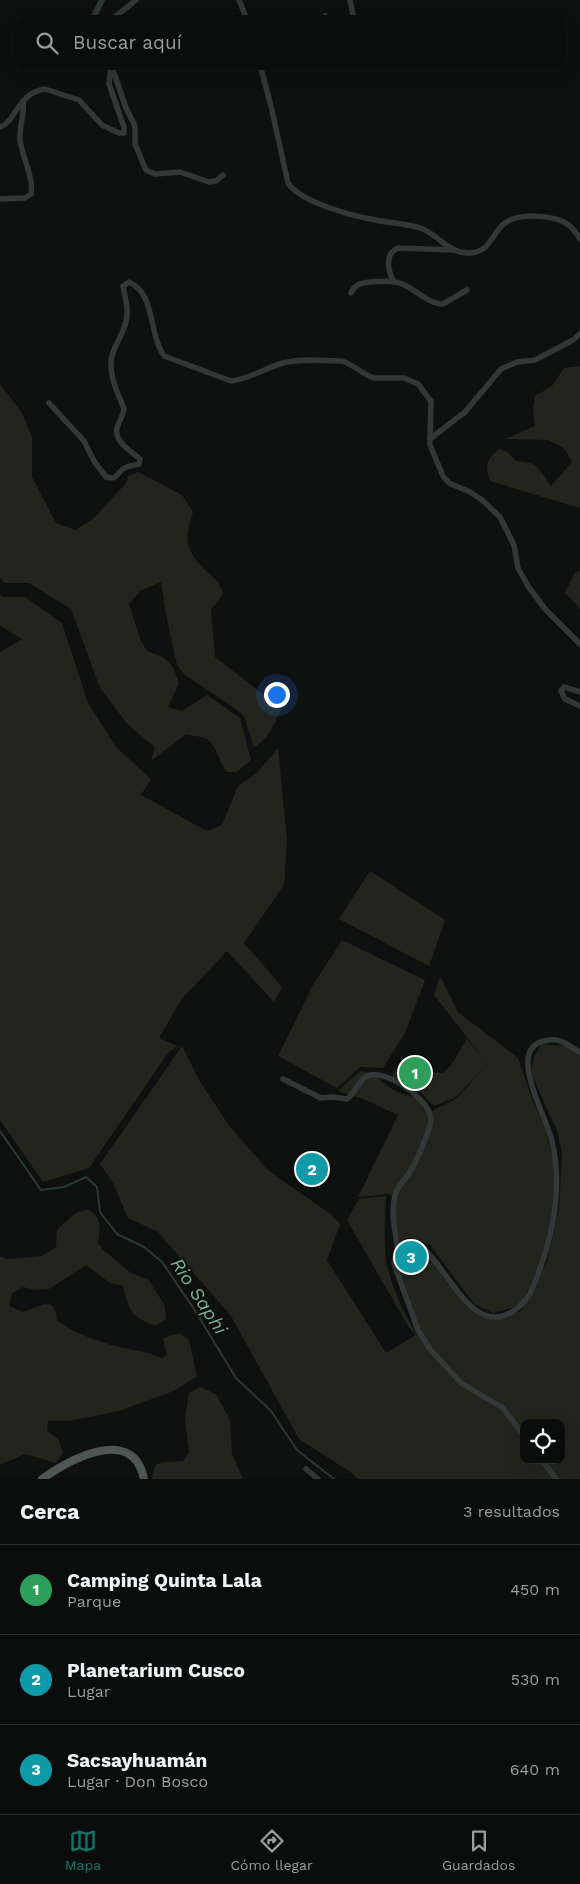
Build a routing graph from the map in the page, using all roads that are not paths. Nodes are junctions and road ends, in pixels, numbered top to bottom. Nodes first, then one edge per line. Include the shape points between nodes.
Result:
1 (136, 0) edge
2 (239, 0) edge
3 (350, 0) edge
4 (118, 15) edge
5 (245, 15) edge
6 (353, 15) edge
7 (110, 70) edge
8 (113, 70) edge
9 (261, 70) edge
10 (23, 101) junction
11 (0, 127) edge
12 (223, 175) dead end
13 (0, 199) edge
14 (580, 239) edge
15 (453, 250) junction
16 (394, 282) junction
17 (467, 290) dead end
18 (351, 293) dead end
19 (580, 334) edge
20 (49, 403) dead end
21 (430, 439) junction
22 (580, 644) edge
23 (580, 692) edge
24 (580, 706) edge
25 (580, 1052) edge
26 (283, 1079) dead end
27 (398, 1250) junction
28 (520, 1431) edge
29 (545, 1464) edge
30 (306, 1470) dead end
31 (42, 1479) edge
32 (144, 1479) edge
33 (318, 1479) edge
34 (556, 1479) edge

1 - 4 street
2 - 5 street
3 - 6 street
7 - 10 street via 109,84 125,130 121,134 102,125 84,104 71,96 45,89
8 - 12 street via 135,126 135,144 146,170 155,174 180,172 210,182
9 - 15 street via 292,189 313,202 359,216 421,228
10 - 11 street via 8,122
10 - 13 street via 20,141 31,194 25,198
14 - 15 street via 564,222 534,216 513,219 504,224 484,249 469,253
15 - 16 street via 393,250 389,262
16 - 17 street via 438,304 448,302
16 - 18 street via 362,283
19 - 21 street via 534,360 501,369 464,412
20 - 21 street via 84,441 106,477 114,478 123,469 139,464 140,458 125,447 117,435 124,409 116,392 111,367 112,353 127,317 123,286 129,282 143,292 147,300 154,332 164,356 231,381 292,361 342,361 374,378 411,379 431,401
21 - 22 street via 443,476 449,483 482,500 500,517 528,586 545,609
23 - 24 street via 564,687 561,691 565,699
25 - 27 street via 559,1041 537,1042 530,1049 528,1073 555,1156 555,1208 541,1269 520,1307 499,1316 487,1316 467,1304 420,1245 406,1244
26 - 27 street via 321,1098 347,1099 366,1077 376,1074 412,1092 430,1112 432,1122 412,1170 396,1192 393,1219
27 - 28 street via 394,1264 418,1330 430,1350 461,1383 503,1408
29 - 34 street
30 - 33 street
31 - 32 main road via 82,1456 113,1450 127,1452 137,1460

